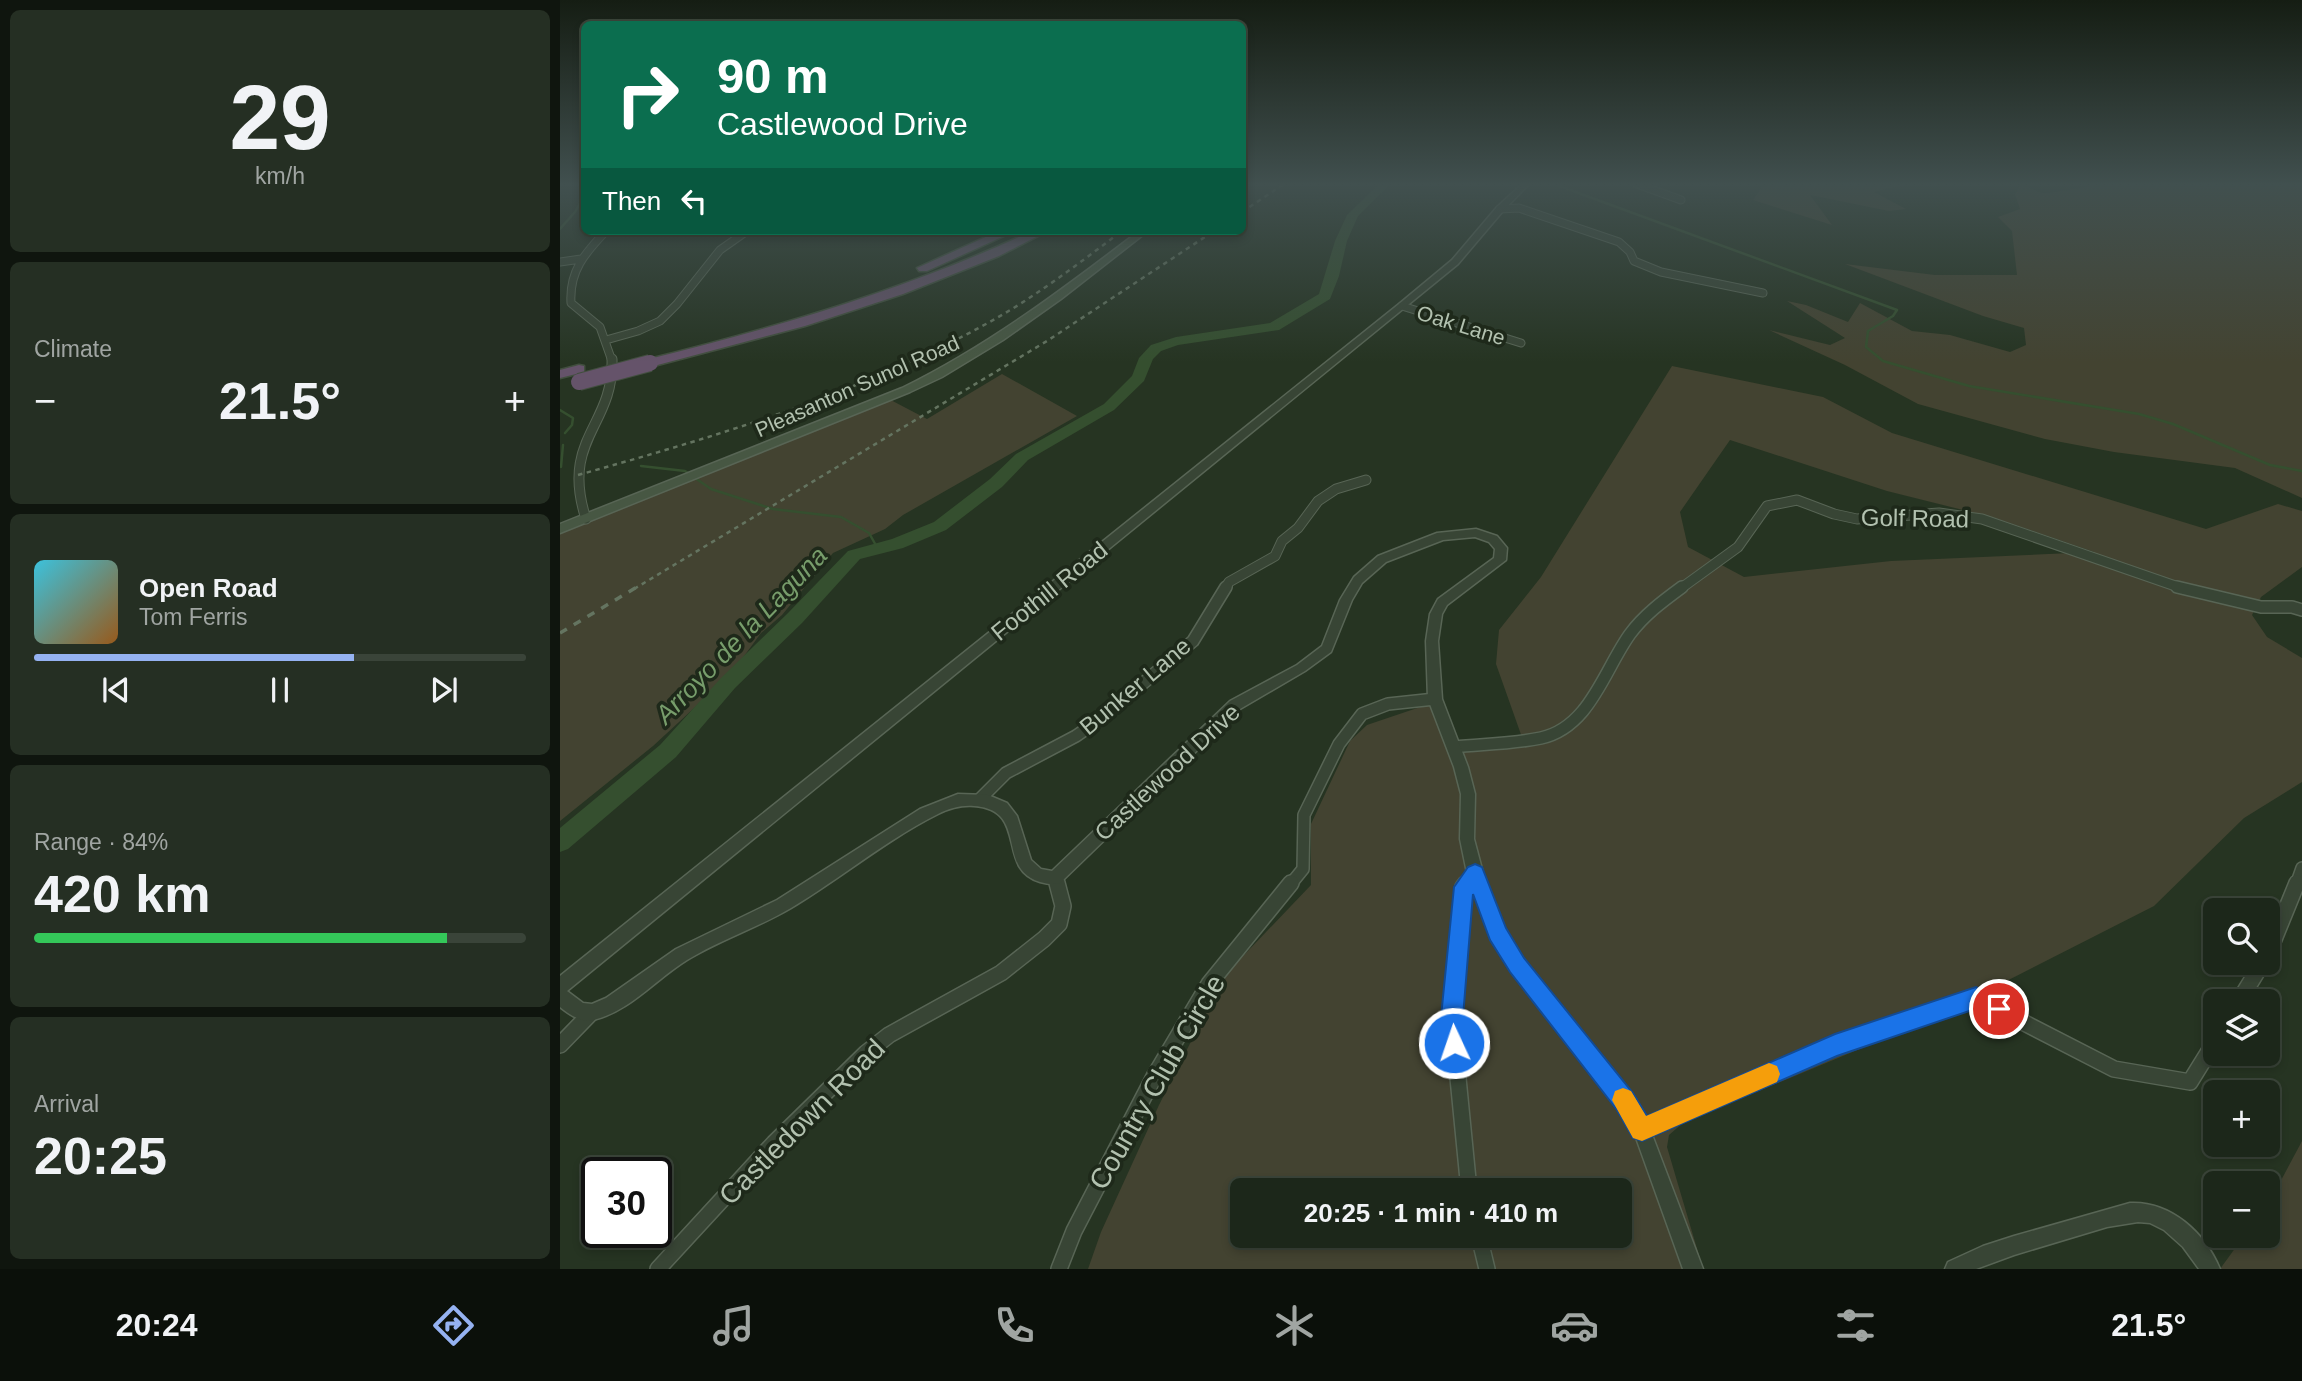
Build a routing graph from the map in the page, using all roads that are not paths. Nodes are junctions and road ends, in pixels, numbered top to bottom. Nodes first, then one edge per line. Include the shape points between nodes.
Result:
1 (595, 243) edge
2 (727, 243) edge
3 (981, 243) edge
4 (1014, 243) edge
5 (1128, 243) edge
6 (1471, 243) edge
7 (1620, 243) edge
8 (581, 259) junction
9 (560, 262) edge
10 (1763, 293) dead end
11 (572, 303) junction
12 (560, 306) edge
13 (1402, 306) junction
14 (606, 340) junction
15 (1521, 343) dead end
16 (649, 357) junction
17 (560, 373) edge
18 (579, 375) junction
19 (560, 386) edge
20 (581, 430) dead end
21 (576, 440) dead end
22 (570, 471) dead end
23 (1366, 480) dead end
24 (569, 481) dead end
25 (586, 519) junction
26 (560, 529) edge
27 (2302, 610) edge
28 (1435, 699) junction
29 (1454, 747) junction
30 (980, 799) junction
31 (2302, 867) edge
32 (1475, 873) junction
33 (1055, 878) junction
34 (2280, 929) edge
35 (560, 986) edge
36 (560, 996) edge
37 (592, 1012) junction
38 (560, 1045) edge
39 (2203, 1061) edge
40 (1642, 1130) junction
41 (1468, 1178) edge
42 (1482, 1248) edge
43 (658, 1269) edge
44 (1059, 1269) edge
45 (1487, 1269) edge
46 (1693, 1269) edge
47 (1955, 1269) edge
48 (2210, 1269) edge

1 - 8 street
2 - 14 street via 668,315 649,327
3 - 16 highway via 857,292
4 - 16 highway via 867,302 765,334
5 - 25 main road, Pleasanton Sunol Road via 958,366
6 - 13 street, Foothill Road
7 - 10 street via 1634,261 1661,272
8 - 9 street
8 - 11 street via 569,285
11 - 12 street
11 - 14 street via 594,321
13 - 15 street, Oak Lane
13 - 35 street, Foothill Road
14 - 20 street via 615,364 612,382
16 - 18 highway, bridge
17 - 18 highway
18 - 19 highway
21 - 22 street
23 - 30 street, Bunker Lane via 1336,489 1318,501 1282,541 1275,556 1229,582 1193,641 1102,718 1003,774
24 - 25 street
25 - 26 main road, Pleasanton Sunol Road
27 - 29 street, Golf Road via 2261,607 2172,586 1982,519 1939,513 1857,519 1797,500 1782,501 1767,506 1738,548 1653,608 1630,634 1582,713 1566,727 1542,738
28 - 29 street, Castlewood Drive
28 - 33 street, Castlewood Drive via 1432,641 1437,611 1451,593 1500,560 1501,548 1493,539 1476,533 1441,536 1381,559 1358,580 1326,649 1235,705
28 - 44 street, Country Club Circle via 1388,704 1362,714 1339,744 1304,815 1303,869 1209,984 1154,1076
29 - 32 street, Castlewood Drive via 1468,794 1467,839
30 - 33 street via 1000,806 1013,821 1026,863 1034,873
30 - 37 street via 962,799 926,814 783,904 706,940
31 - 34 street
32 - 40 street, Castlewood Drive via 1498,933 1517,965 1617,1091
32 - 41 street via 1464,887 1452,1017
33 - 43 street, Castledown Road via 1063,906 1059,924 1044,939 1001,973 889,1035 866,1053 774,1143
36 - 37 street via 580,1011
37 - 38 street
39 - 40 street via 2190,1082 2114,1069 1976,998 1835,1045
40 - 46 street, Castlewood Drive
42 - 45 street
47 - 48 street via 2139,1211 2158,1216 2184,1233

